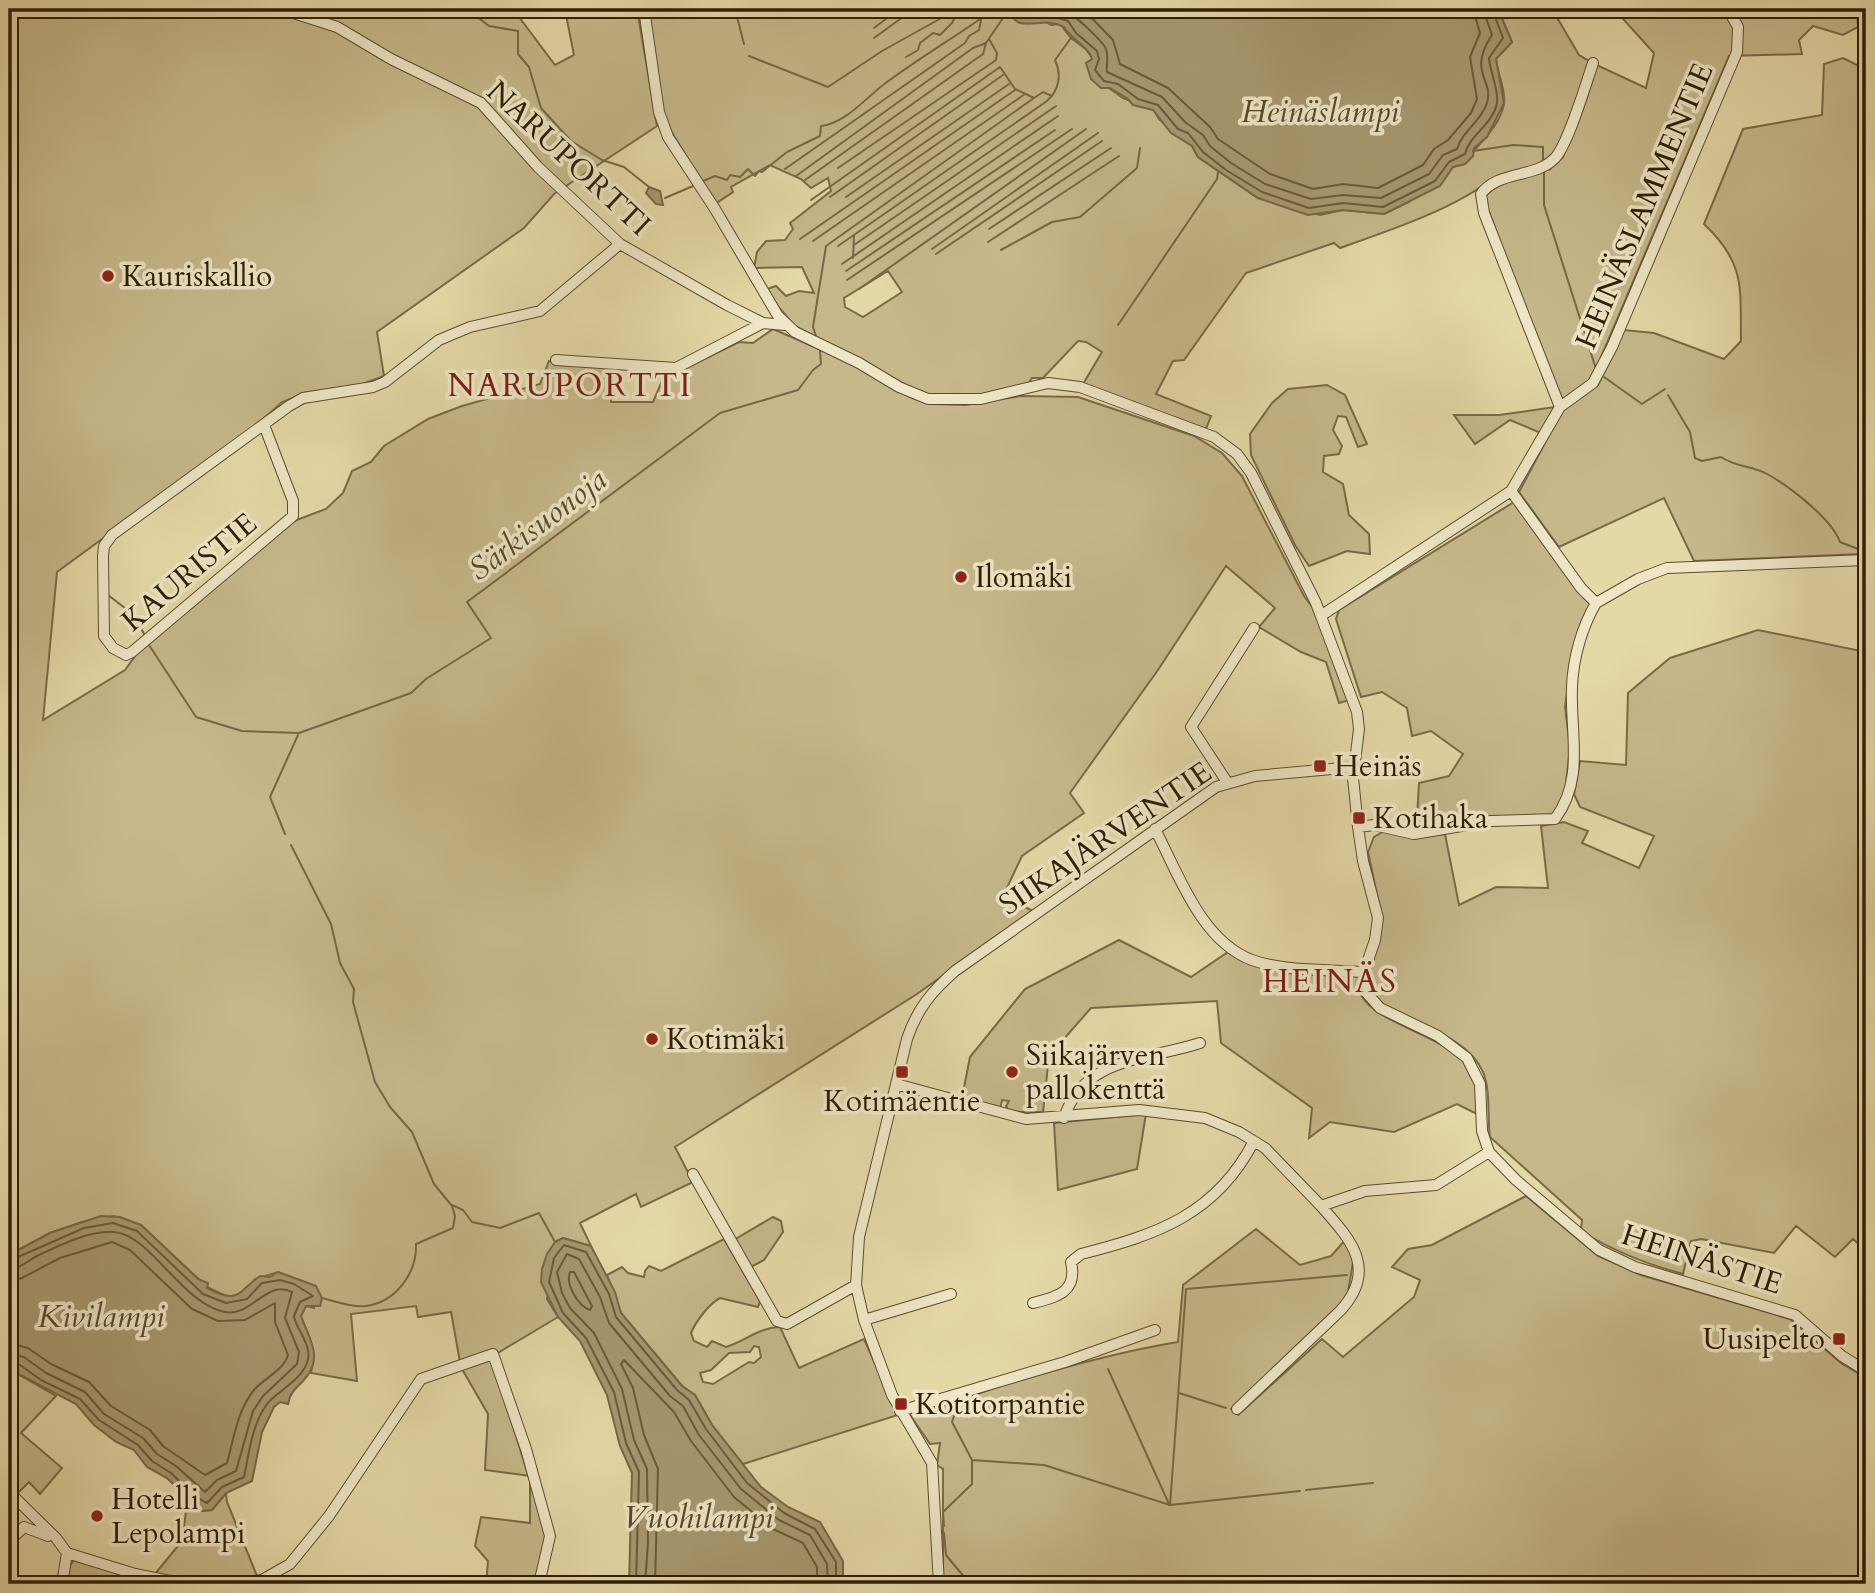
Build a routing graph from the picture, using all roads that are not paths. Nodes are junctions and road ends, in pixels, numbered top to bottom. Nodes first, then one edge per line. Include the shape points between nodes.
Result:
1 (281, 9) edge
2 (644, 9) edge
3 (1728, 9) edge
4 (1593, 62) dead end
5 (620, 244) junction
6 (763, 323) junction
7 (785, 325) junction
8 (556, 360) dead end
9 (1560, 407) junction
10 (264, 425) junction
11 (1511, 491) junction
12 (1866, 560) edge
13 (1596, 603) junction
14 (1322, 615) junction
15 (1254, 628) dead end
16 (1353, 767) junction
17 (1227, 782) junction
18 (1358, 827) junction
19 (1155, 829) junction
20 (1364, 972) junction
21 (1200, 1043) dead end
22 (896, 1084) junction
23 (1065, 1118) junction
24 (1254, 1141) junction
25 (1489, 1152) junction
26 (693, 1174) dead end
27 (1321, 1206) junction
28 (856, 1285) junction
29 (951, 1294) dead end
30 (1033, 1303) dead end
31 (864, 1320) junction
32 (1155, 1330) dead end
33 (1866, 1371) edge
34 (1237, 1409) dead end
35 (900, 1411) junction
36 (9, 1492) edge
37 (51, 1533) junction
38 (9, 1541) edge
39 (66, 1553) junction
40 (62, 1584) edge
41 (185, 1584) edge
42 (229, 1584) edge
43 (539, 1584) edge
44 (939, 1584) edge

1 - 5 street, NARUPORTTI via 337,27 481,103 538,167
2 - 7 street via 659,112 668,137
3 - 9 street, HEINÄSLAMMENTIE via 1738,27 1739,41 1731,66 1602,367 1586,391
4 - 9 street via 1554,159 1489,186 1481,194 1484,214
5 - 6 street, NARUPORTTI
5 - 10 street, KAURISTIE via 540,311 459,331 428,346 384,382 303,398
6 - 7 street, NARUPORTTI
6 - 8 street via 676,368
7 - 14 street via 928,399 981,399 1063,383 1214,437 1237,454 1251,473
9 - 11 street
10 - 10 street, KAURISTIE via 112,534 104,546 104,636 119,652 132,652 293,516 293,500
11 - 13 street
11 - 14 street
12 - 13 street via 1667,568
13 - 18 street via 1580,640 1572,685 1575,761 1567,802 1555,819 1491,821 1413,834 1374,825
14 - 16 street via 1357,712
15 - 17 street via 1191,727
16 - 17 street, SIIKAJÄRVENTIE
16 - 18 street
17 - 19 street, SIIKAJÄRVENTIE
18 - 20 street via 1378,918
19 - 20 street via 1200,914 1228,947 1254,961
19 - 22 street, SIIKAJÄRVENTIE via 939,985 917,1013
20 - 25 street via 1369,999 1438,1036 1476,1070 1482,1131
21 - 23 street via 1112,1065 1083,1086
22 - 23 street via 1026,1119
22 - 28 street, SIIKAJÄRVENTIE via 859,1237
23 - 24 street via 1130,1110 1180,1113 1221,1124
24 - 27 street
24 - 30 street via 1235,1169 1194,1212 1157,1233 1081,1254 1071,1262 1068,1291
25 - 27 street via 1436,1185 1365,1191
25 - 33 street, HEINÄSTIE via 1599,1250 1634,1267 1796,1315
26 - 28 street via 776,1321 787,1324
27 - 34 street via 1356,1247 1353,1292 1340,1311
28 - 31 street, SIIKAJÄRVENTIE
29 - 31 street
31 - 35 street, SIIKAJÄRVENTIE
32 - 35 street via 1099,1352
35 - 44 street, SIIKAJÄRVENTIE via 932,1464
36 - 37 street
37 - 38 street via 48,1536 24,1527
37 - 39 street
39 - 40 street
39 - 41 street
42 - 43 street via 262,1580 290,1564 329,1516 421,1379 493,1354 550,1536

